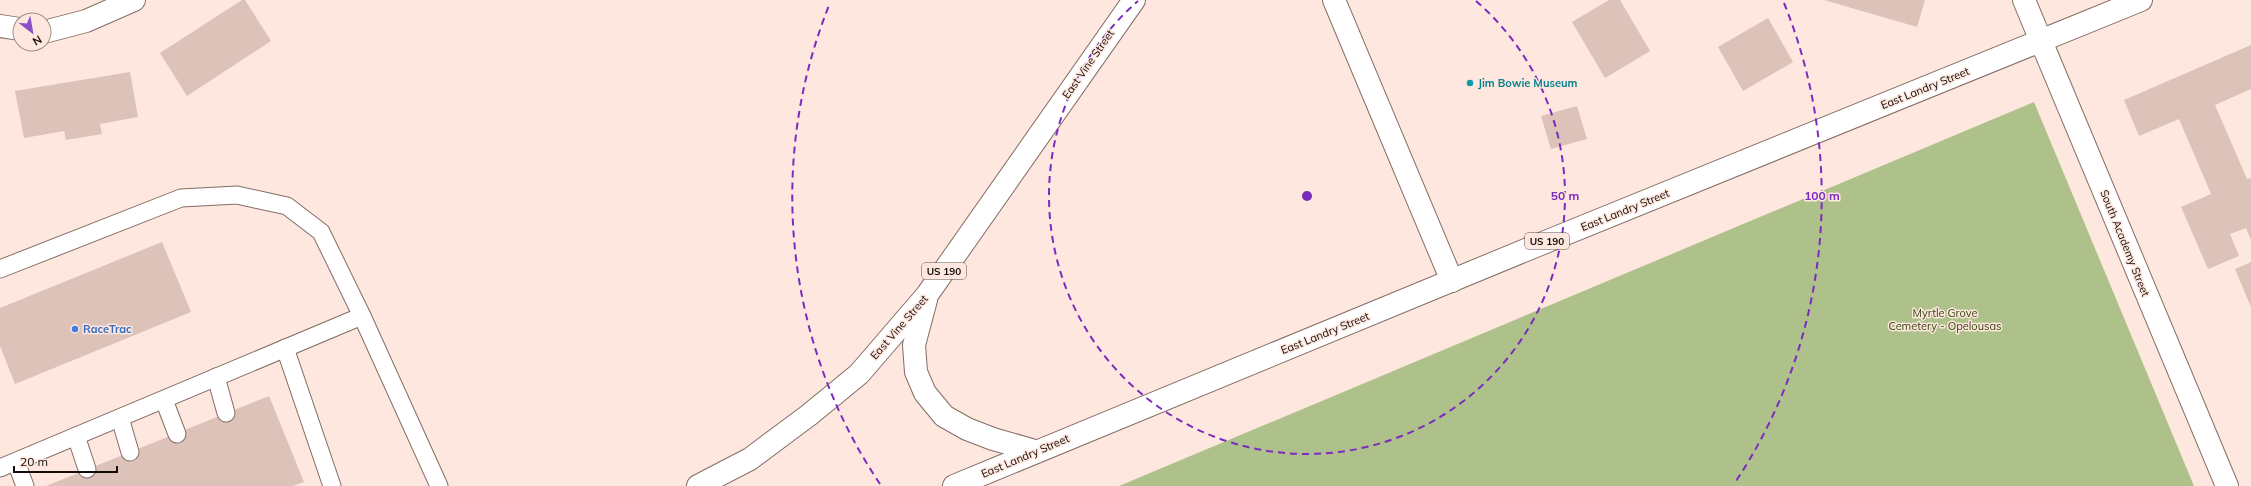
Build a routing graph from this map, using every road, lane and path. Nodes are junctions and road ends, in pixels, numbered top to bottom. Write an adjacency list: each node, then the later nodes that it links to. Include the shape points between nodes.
1 (134, 0): 8 (main road, via 86,21)
2 (1134, 0): 12 (main road, East Vine Street / US 190)
3 (1334, 0): 11 (main road)
4 (2024, 0): 9 (main road, South Academy Street)
5 (2142, 0): 9 (main road, East Landry Street / US 190)
6 (0, 26): 7 (main road)
7 (12, 28)
8 (52, 30)
9 (2041, 41): 11 (main road, East Landry Street / US 190); 31 (main road, South Academy Street)
10 (0, 269): 13 (lane, via 181,198 237,195 287,206 321,232)
11 (1452, 280): 21 (main road, East Landry Street / US 190)
12 (927, 295): 21 (main road, via 914,345 916,372 926,393 944,416 968,429); 29 (main road, East Vine Street / US 190, via 860,374 750,459)
13 (362, 316): 14 (lane); 28 (lane)
14 (285, 348): 15 (lane); 27 (lane)
15 (216, 377): 16 (lane); 17 (lane)
16 (164, 400): 18 (lane); 19 (lane)
17 (226, 413)
18 (120, 418): 20 (lane); 22 (lane)
19 (177, 434)
20 (76, 436): 23 (lane); 25 (lane)
21 (1035, 451): 30 (main road, East Landry Street / US 190)
22 (130, 452)
23 (16, 462): 24 (lane); 26 (lane)
24 (0, 468)
25 (87, 469)
26 (25, 486)
27 (332, 486)
28 (439, 486)
29 (698, 486)
30 (954, 486)
31 (2227, 486)

